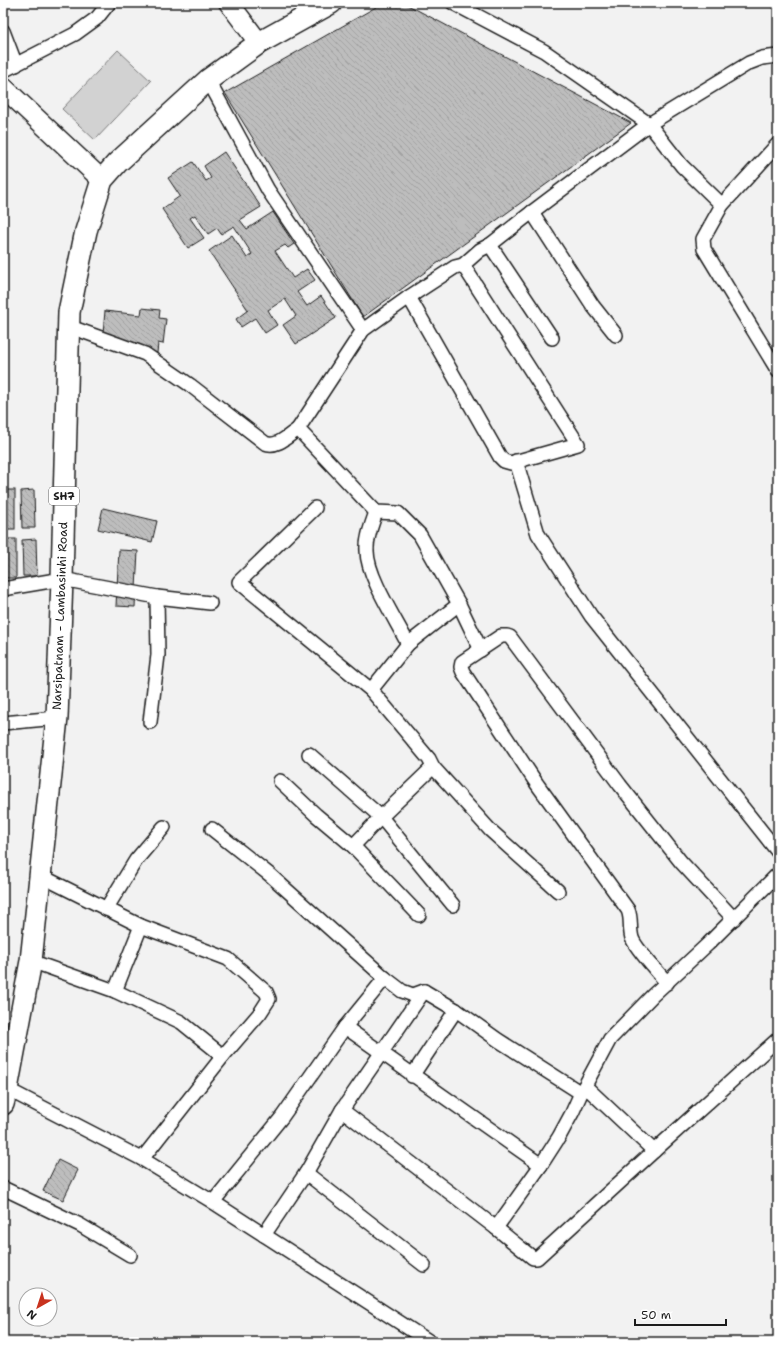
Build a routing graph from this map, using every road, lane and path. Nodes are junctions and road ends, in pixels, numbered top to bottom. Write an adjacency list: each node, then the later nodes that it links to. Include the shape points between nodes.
1 (109, 3): 8 (street, via 97,18 75,34)
2 (229, 3): 6 (main road)
3 (331, 3): 6 (main road, Narsipatnam - Lambasinhi Road / SH7)
4 (453, 3): 12 (street, via 544,51)
5 (3, 31): 8 (street)
6 (259, 43): 10 (main road, Narsipatnam - Lambasinhi Road / SH7)
7 (778, 56): 12 (street, via 749,63)
8 (16, 65): 9 (street)
9 (3, 71)
10 (208, 80): 14 (main road, Narsipatnam - Lambasinhi Road / SH7, via 117,163); 21 (street, via 268,190)
11 (3, 87): 14 (main road)
12 (649, 124): 15 (street, via 682,166); 16 (street)
13 (778, 144): 15 (street)
14 (102, 180): 20 (main road, Narsipatnam - Lambasinhi Road / SH7, via 86,232)
15 (722, 205): 24 (street, via 703,239 704,249)
16 (532, 212): 17 (street); 22 (street, via 593,306)
17 (490, 245): 18 (street); 23 (street)
18 (463, 265): 19 (street, via 455,267); 26 (street, via 578,444)
19 (409, 297): 21 (street); 26 (street, via 500,457 511,463)
20 (68, 326): 25 (street, via 145,354 265,443 278,443); 29 (main road, Narsipatnam - Lambasinhi Road / SH7)
21 (363, 330): 25 (street)
22 (616, 335)
23 (552, 338)
24 (778, 371)
25 (298, 429): 28 (street)
26 (516, 461): 47 (street, via 538,534 591,616)
27 (315, 508): 36 (street, via 239,582)
28 (376, 512): 33 (street, via 398,513 411,525 420,535); 34 (street, via 366,550 369,565 374,580)
29 (62, 579): 30 (street); 31 (street); 37 (main road, Narsipatnam - Lambasinhi Road / SH7)
30 (3, 589)
31 (157, 597): 32 (street); 39 (street, via 158,656)
32 (210, 603)
33 (459, 604): 34 (street); 35 (street)
34 (408, 644): 36 (street)
35 (481, 650): 54 (street, via 502,636 510,637 681,862); 58 (street, via 462,662 463,672 537,784 628,910 632,939)
36 (371, 690): 41 (street)
37 (57, 718): 38 (street); 49 (main road, Narsipatnam - Lambasinhi Road / SH7)
38 (3, 722)
39 (150, 722)
40 (309, 754): 43 (street)
41 (433, 767): 43 (street); 50 (street, via 490,830)
42 (280, 781): 46 (street, via 316,816)
43 (381, 817): 46 (street); 51 (street)
44 (164, 827): 52 (street, via 136,860)
45 (212, 829): 57 (street, via 270,876)
46 (353, 846): 53 (street)
47 (778, 852)
48 (778, 874): 54 (street)
49 (40, 875): 52 (street); 56 (main road, Narsipatnam - Lambasinhi Road / SH7)
50 (558, 891)
51 (453, 905)
52 (106, 909): 55 (street)
53 (419, 915)
54 (734, 918): 58 (street)
55 (141, 926): 60 (street); 65 (street, via 228,959 266,992 269,999 266,1005)
56 (31, 961): 60 (street); 68 (main road, Narsipatnam - Lambasinhi Road / SH7)
57 (385, 978): 59 (street, via 410,995 416,995); 62 (street)
58 (667, 983): 67 (street, via 610,1040)
59 (424, 990): 61 (street); 64 (street)
60 (115, 991): 65 (street, via 181,1022)
61 (456, 1010): 66 (street); 67 (street, via 498,1040)
62 (345, 1027): 64 (street); 75 (street, via 282,1116)
63 (778, 1039): 70 (street)
64 (381, 1053): 66 (street); 69 (street)
65 (223, 1056): 71 (street)
66 (412, 1076): 72 (street)
67 (583, 1089): 70 (street); 72 (street)
68 (5, 1097): 71 (street)
69 (342, 1110): 73 (street); 76 (street)
70 (654, 1151): 76 (street, via 537,1258 533,1258)
71 (142, 1159): 75 (street)
72 (541, 1166): 76 (street)
73 (306, 1173): 77 (street); 79 (street)
74 (3, 1188): 78 (street, via 80,1225)
75 (213, 1202): 77 (street)
76 (496, 1228)
77 (264, 1235): 80 (street)
78 (130, 1255)
79 (424, 1265)
80 (430, 1342)

